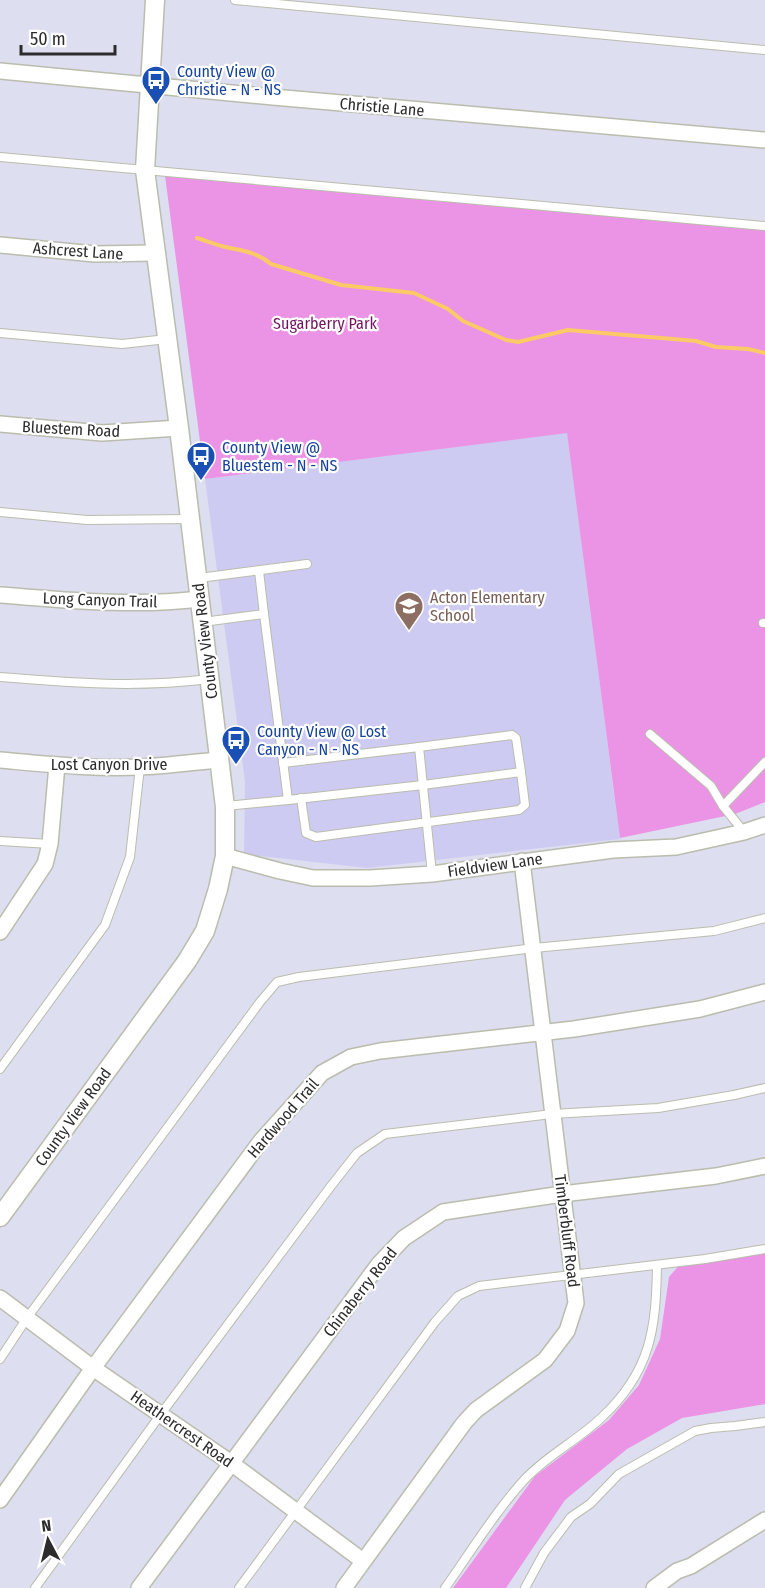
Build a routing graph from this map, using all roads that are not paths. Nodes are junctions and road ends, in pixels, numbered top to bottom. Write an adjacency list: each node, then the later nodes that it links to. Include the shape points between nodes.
1 (155, 0): 5 (street, County View Road)
2 (236, 0): 3 (lane)
3 (765, 50)
4 (0, 71): 5 (street, Christie Lane)
5 (149, 86): 6 (street, Christie Lane); 8 (street, County View Road)
6 (765, 140)
7 (0, 157): 8 (lane)
8 (145, 170): 9 (lane); 11 (street, County View Road)
9 (765, 226)
10 (0, 245): 11 (street, Ashcrest Lane, via 95,254)
11 (155, 253): 13 (street, County View Road)
12 (0, 333): 13 (lane, via 122,344)
13 (167, 339): 15 (street, County View Road)
14 (0, 424): 15 (street, Bluestem Road, via 102,433)
15 (179, 428): 17 (street, County View Road)
16 (0, 512): 17 (lane, via 87,520)
17 (190, 519): 20 (street, County View Road)
18 (307, 564): 19 (lane)
19 (260, 571): 20 (lane); 23 (lane)
20 (197, 579): 22 (street, County View Road)
21 (0, 595): 22 (street, Long Canyon Trail, via 118,604)
22 (200, 598): 24 (street, County View Road)
23 (264, 614): 24 (lane); 32 (lane)
24 (202, 622): 26 (street, County View Road)
25 (0, 677): 26 (lane, via 107,685)
26 (209, 679): 29 (street, County View Road)
27 (650, 734): 39 (lane, via 711,786)
28 (419, 747): 32 (lane); 35 (lane, via 512,735 516,738); 36 (lane)
29 (219, 759): 34 (street, Lost Canyon Drive); 40 (street, County View Road)
30 (0, 760): 33 (street, Lost Canyon Drive)
31 (765, 762): 39 (lane)
32 (283, 763): 38 (lane)
33 (57, 765): 34 (street, Lost Canyon Drive); 45 (street)
34 (140, 767): 54 (lane, via 130,857 105,926)
35 (521, 772): 36 (lane); 41 (lane, via 525,805 519,810)
36 (423, 785): 37 (lane); 41 (lane)
37 (301, 798): 38 (lane); 41 (lane, via 306,833 316,837)
38 (288, 800): 40 (lane)
39 (723, 806): 43 (lane)
40 (225, 807): 46 (street, County View Road)
41 (428, 822): 48 (lane)
42 (765, 825): 43 (street, Fieldview Lane)
43 (744, 832): 47 (street, Fieldview Lane, via 676,848 613,850)
44 (0, 841): 45 (lane)
45 (50, 844): 50 (street, via 45,864)
46 (225, 856): 48 (street, Fieldview Lane, via 313,878); 59 (street, County View Road, via 205,931 187,961)
47 (522, 861): 48 (street, Fieldview Lane); 51 (street, Timberbluff Road)
48 (432, 874)
49 (765, 918): 51 (lane, via 714,931)
50 (0, 932)
51 (534, 948): 53 (street, Timberbluff Road); 64 (lane, via 277,982)
52 (765, 992): 53 (street, Hardwood Trail, via 700,1009)
53 (543, 1032): 56 (street, Timberbluff Road); 66 (street, Hardwood Trail, via 380,1051 351,1057 322,1073 261,1141)
54 (0, 1069)
55 (765, 1088): 56 (lane, via 658,1108)
56 (552, 1113): 58 (street, Timberbluff Road); 67 (lane, via 384,1134 357,1153)
57 (765, 1166): 58 (street, Chinaberry Road, via 716,1176)
58 (562, 1194): 62 (street, Timberbluff Road); 69 (street, Chinaberry Road, via 443,1212 404,1238 379,1264)
59 (0, 1217)
60 (765, 1249): 61 (lane)
61 (657, 1265): 62 (lane); 78 (lane, via 655,1319 648,1351 630,1386 601,1419 549,1456 526,1479)
62 (574, 1276): 71 (lane, via 480,1286 458,1296); 73 (street, Timberbluff Road, via 576,1303 567,1331 545,1360 464,1423)
63 (0, 1298): 64 (street, Heathercrest Road)
64 (27, 1318): 65 (lane); 66 (street, Heathercrest Road)
65 (0, 1359)
66 (93, 1368): 67 (street, Heathercrest Road); 70 (street, Hardwood Trail)
67 (161, 1414): 69 (street, Heathercrest Road); 74 (lane)
68 (765, 1422): 79 (lane, via 695,1431 619,1474 571,1517 544,1553)
69 (231, 1463): 71 (street, Heathercrest Road); 75 (street, Chinaberry Road)
70 (0, 1500)
71 (295, 1511): 73 (street, Heathercrest Road); 76 (lane)
72 (765, 1520): 80 (street)
73 (363, 1561): 77 (street, Timberbluff Road)
74 (35, 1588)
75 (139, 1588)
76 (239, 1588)
77 (344, 1588)
78 (445, 1588)
79 (525, 1588)
80 (654, 1588)

